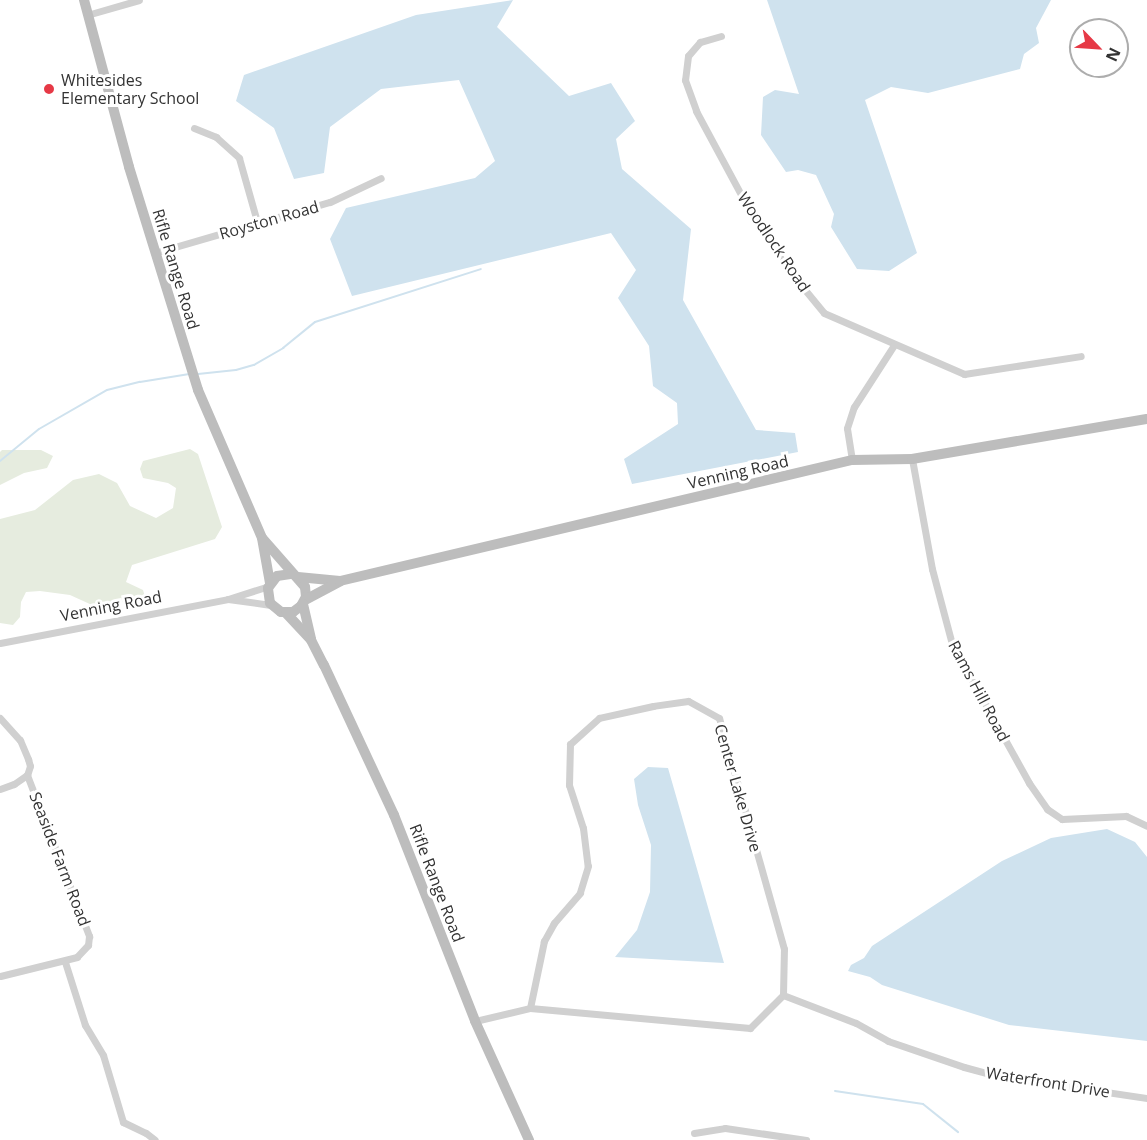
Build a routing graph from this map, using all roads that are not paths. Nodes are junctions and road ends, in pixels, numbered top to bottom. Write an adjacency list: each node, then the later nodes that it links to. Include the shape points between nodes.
1 (84, 0): 3 (main road, Rifle Range Road)
2 (139, 0): 3 (street)
3 (87, 15): 8 (main road, Rifle Range Road)
4 (721, 36): 9 (street, Woodlock Road, via 693,48 686,63 685,80 696,111 746,204 787,268 824,313)
5 (194, 128): 7 (street, via 216,137 238,158)
6 (381, 178): 7 (street, Royston Road, via 330,202)
7 (258, 225): 8 (street, Royston Road)
8 (154, 253): 14 (main road, Rifle Range Road, via 204,411)
9 (894, 345): 10 (street, Woodlock Road, via 964,374); 13 (street, via 854,407 847,428)
10 (1081, 356)
11 (1147, 419): 12 (main road, Venning Road)
12 (912, 459): 13 (main road, Venning Road); 27 (street, Rams Hill Road, via 932,569 952,644 1029,783 1047,809 1062,819 1126,816)
13 (852, 460): 16 (main road, Venning Road)
14 (262, 538): 15 (main road, Rifle Range Road); 17 (main road, Rifle Range Road)
15 (295, 575): 16 (main road, Venning Road); 17 (main road, via 279,575); 19 (main road, via 306,587)
16 (340, 581): 19 (main road, Venning Road)
17 (269, 584): 18 (street, Venning Road); 20 (main road)
18 (228, 599): 20 (street, Venning Road); 23 (street, Venning Road)
19 (304, 602): 21 (main road); 22 (main road, Rifle Range Road)
20 (271, 605): 21 (main road)
21 (286, 613): 22 (main road, Rifle Range Road)
22 (311, 640): 32 (main road, Rifle Range Road, via 394,814)
23 (0, 642)
24 (0, 718): 25 (street, Seaside Farm Road, via 20,740 30,766)
25 (27, 775): 26 (street); 28 (street, Seaside Farm Road, via 88,929 85,950)
26 (0, 789)
27 (1147, 826)
28 (65, 962): 29 (street, Seaside Farm Road); 35 (street, via 85,1025 103,1055 119,1116 127,1126 146,1132)
29 (0, 976)
30 (783, 995): 31 (street, via 750,1028); 31 (street, Center Lake Drive, via 784,949 719,718 688,701 599,718 570,744 569,785 583,828 588,866 580,893 544,941); 33 (street, Waterfront Drive, via 856,1023 888,1041 964,1067 998,1076)
31 (530, 1008): 32 (street)
32 (475, 1021): 36 (main road, Rifle Range Road)
33 (1147, 1098)
34 (694, 1132): 37 (street, via 725,1128)
35 (155, 1140)
36 (529, 1140)
37 (806, 1140)

